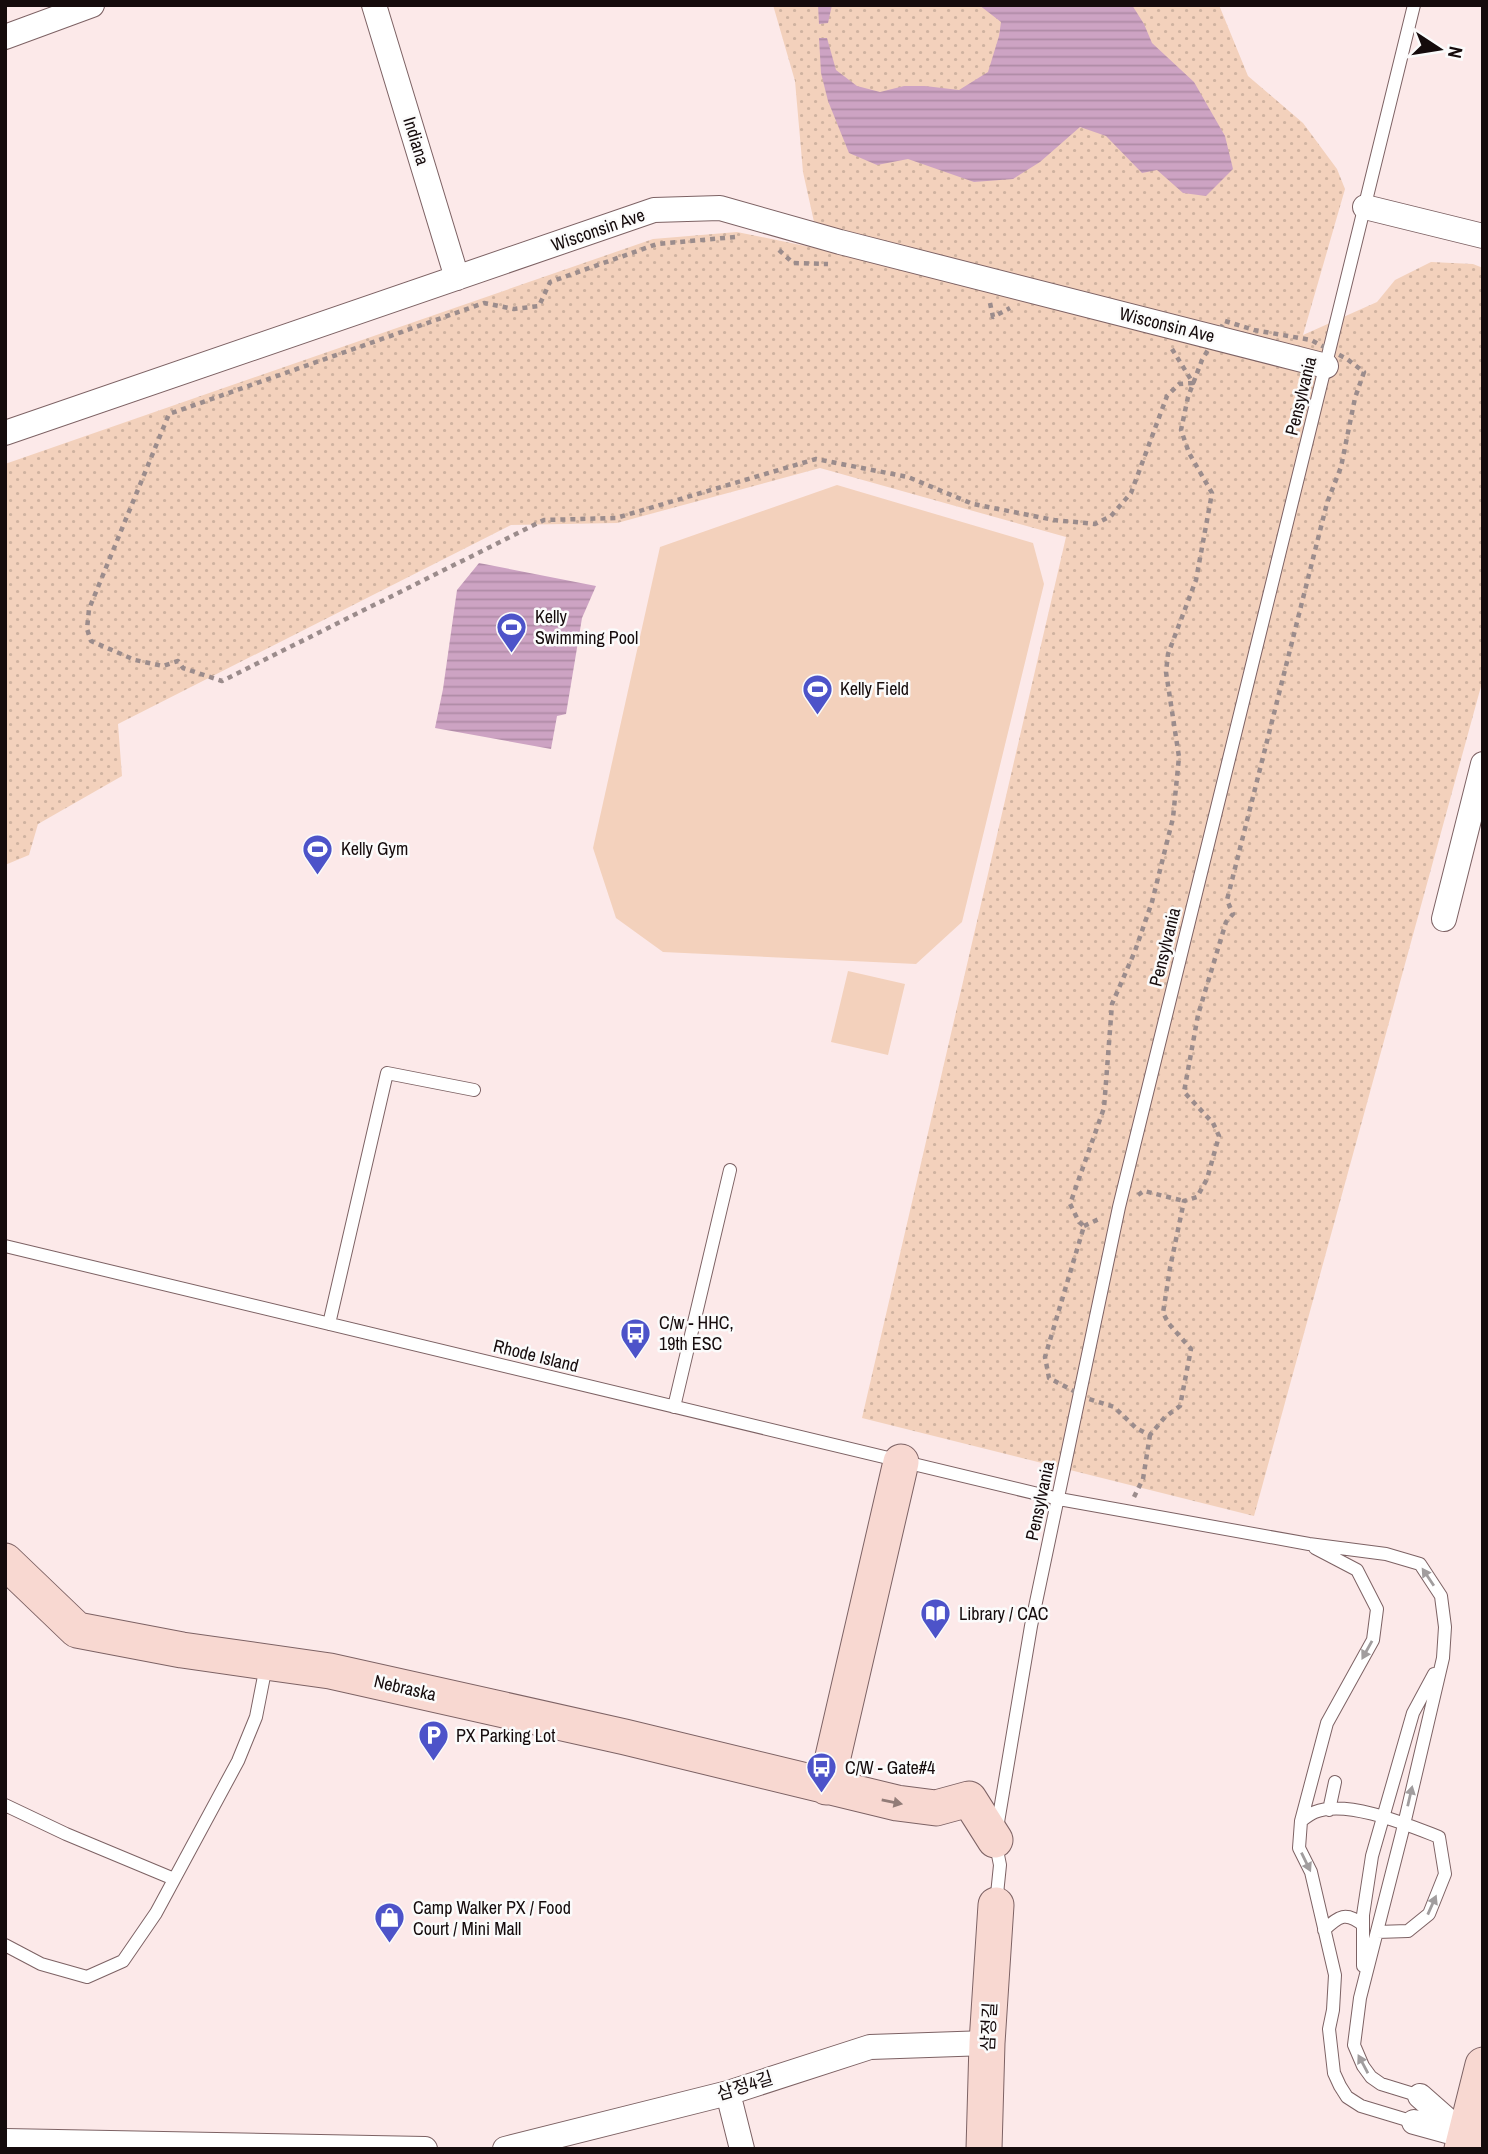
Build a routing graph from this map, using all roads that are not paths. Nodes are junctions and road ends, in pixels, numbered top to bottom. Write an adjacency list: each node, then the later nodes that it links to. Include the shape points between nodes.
1 (92, 5): 4 (street)
2 (374, 5): 7 (street, Indiana)
3 (1414, 5): 5 (lane, Pensylvania)
4 (5, 37)
5 (1365, 208): 6 (street); 8 (lane, Pensylvania)
6 (1483, 236)
7 (457, 278): 8 (street, Wisconsin Ave, via 654,210 720,208); 9 (street, Wisconsin Ave)
8 (1326, 366): 18 (lane, Pensylvania, via 1119,1207)
9 (5, 433)
10 (1483, 764): 11 (street)
11 (1444, 919)
12 (474, 1090): 15 (lane, via 387,1073)
13 (730, 1170): 16 (lane)
14 (5, 1246): 15 (lane, Rhode Island)
15 (329, 1324): 16 (lane, Rhode Island)
16 (674, 1407): 17 (lane, Rhode Island)
17 (901, 1462): 18 (lane, Rhode Island); 24 (street)
18 (1059, 1499): 19 (lane, Rhode Island); 30 (lane, Pensylvania, via 1031,1626)
19 (1308, 1544): 21 (lane, Rhode Island, one-way to 19, via 1441,1596 1420,1564 1386,1554); 28 (lane, one-way to 28, via 1357,1570 1377,1609 1373,1640 1327,1723)
20 (5, 1561): 22 (street, Nebraska, via 77,1630)
21 (1443, 1658): 27 (lane, via 1413,1713); 29 (lane, Rhode Island, one-way to 21)
22 (267, 1662): 24 (street, Nebraska, via 411,1689); 31 (lane, via 256,1717 238,1761)
23 (1335, 1782): 26 (lane)
24 (826, 1787): 30 (street, Nebraska, one-way to 30, via 936,1808 969,1799)
25 (5, 1805): 31 (lane)
26 (1329, 1810): 27 (lane); 28 (lane, via 1316,1811)
27 (1384, 1815): 29 (lane); 33 (lane, via 1372,1856)
28 (1301, 1821): 34 (lane, one-way to 34, via 1299,1848 1311,1872)
29 (1404, 1823): 35 (lane, Rhode Island); 35 (lane, one-way to 29, via 1408,1931 1429,1914 1445,1874 1439,1836)
30 (995, 1840): 32 (lane, Pensylvania, via 1000,1865)
31 (174, 1879): 36 (lane, via 123,1962 87,1977 41,1964)
32 (996, 1905): 40 (street, 삼정길)
33 (1363, 1925): 34 (lane, via 1343,1917); 37 (lane)
34 (1324, 1930): 38 (lane, via 1335,1975)
35 (1377, 1932): 37 (lane, Rhode Island)
36 (5, 1945)
37 (1363, 1987): 39 (lane)
38 (1334, 2000): 39 (lane); 44 (lane, via 1329,2029 1340,2086 1361,2106)
39 (1359, 2004): 43 (lane, one-way to 39, via 1381,2084 1363,2066 1354,2045)
40 (987, 2043): 42 (street, 삼정4길, via 870,2047); 51 (street, 삼정길)
41 (1483, 2065): 46 (street)
42 (728, 2093): 49 (street, 삼정4길); 50 (street)
43 (1420, 2096): 46 (street)
44 (1414, 2122): 46 (street)
45 (5, 2141): 47 (street)
46 (1470, 2142)
47 (332, 2148): 48 (street)
48 (425, 2149)
49 (505, 2149)
50 (741, 2149)
51 (984, 2149)

